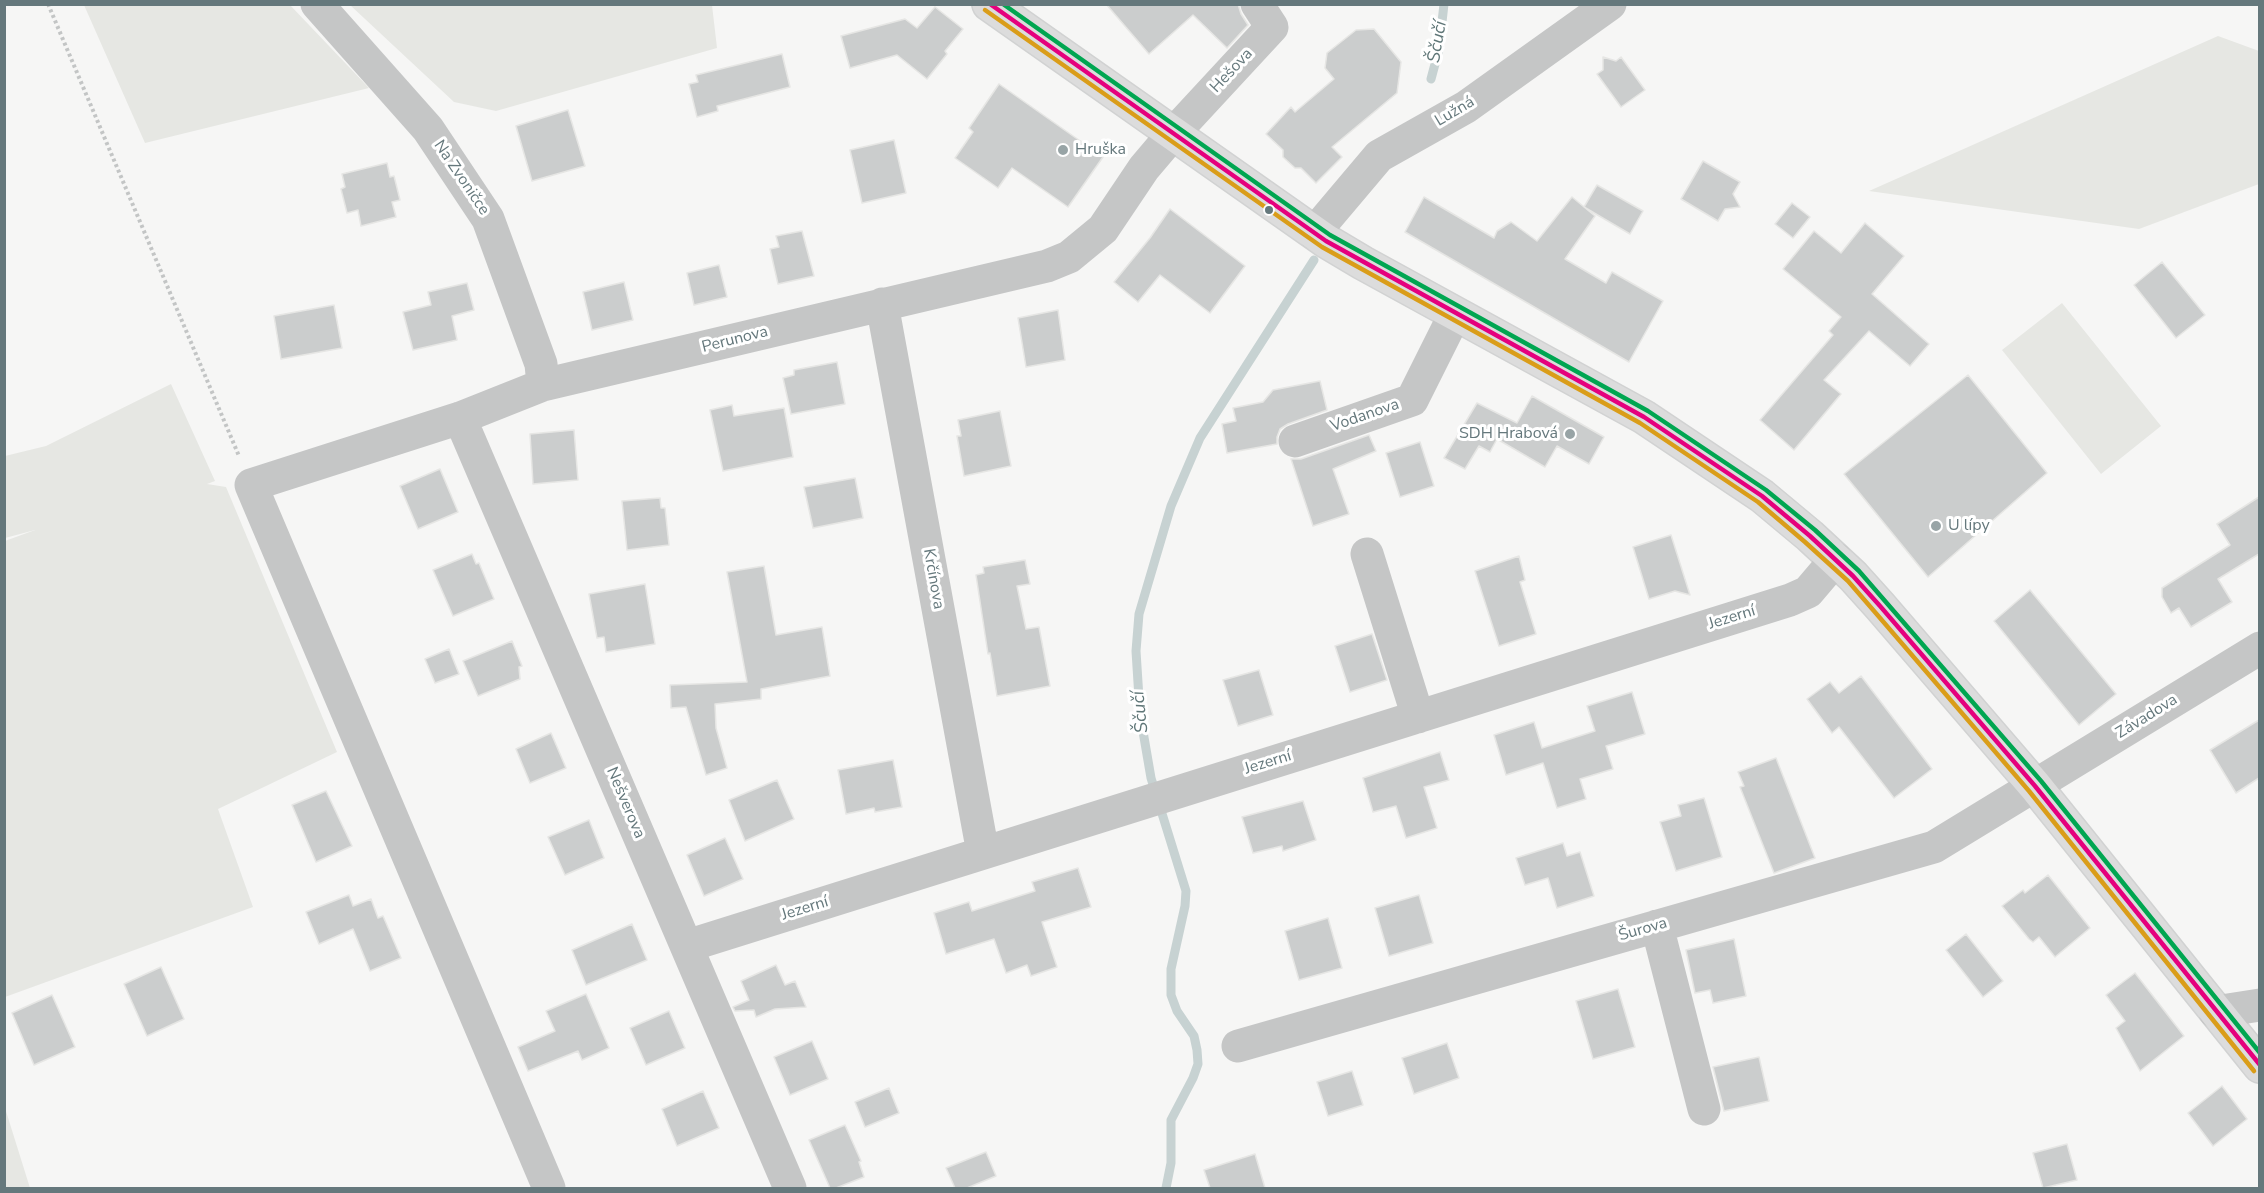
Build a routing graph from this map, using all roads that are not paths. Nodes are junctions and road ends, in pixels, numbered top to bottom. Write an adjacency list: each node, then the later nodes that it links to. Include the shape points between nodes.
1 (317, 4): 9 (street, Na Zvoničce, via 428,129 488,219 541,364)
2 (989, 4): 5 (main road)
3 (1257, 4): 5 (street, Hešova, via 1272,27)
4 (1610, 4): 6 (street, Lužná, via 1466,107 1379,156)
5 (1172, 135): 6 (main road); 7 (street, Perunova, via 1144,168 1103,229 1069,257 1047,266)
6 (1314, 232): 8 (main road)
7 (882, 304): 9 (street, Perunova); 17 (street, Krčínova)
8 (1455, 314): 11 (street, Vodanova, via 1412,400); 13 (main road, via 1670,434 1762,496)
9 (543, 386): 10 (street, Perunova)
10 (460, 418): 19 (street, Nešverova); 25 (street, Perunova, via 251,485)
11 (1295, 441)
12 (1367, 554): 15 (street)
13 (1836, 559): 15 (street, Jezerní, via 1808,592 1790,600); 16 (main road)
14 (2259, 648): 16 (street, Závadova)
15 (1418, 717): 17 (street, Jezerní)
16 (2035, 786): 18 (street, Šurova, via 1934,847); 21 (main road)
17 (983, 853): 19 (street, Jezerní)
18 (1657, 926): 22 (street, Šurova); 24 (street)
19 (687, 946): 26 (street, Nešverova)
20 (2259, 1005): 21 (street)
21 (2215, 1012): 23 (main road)
22 (1238, 1046)
23 (2259, 1066)
24 (1704, 1109)
25 (549, 1188)
26 (790, 1188)

